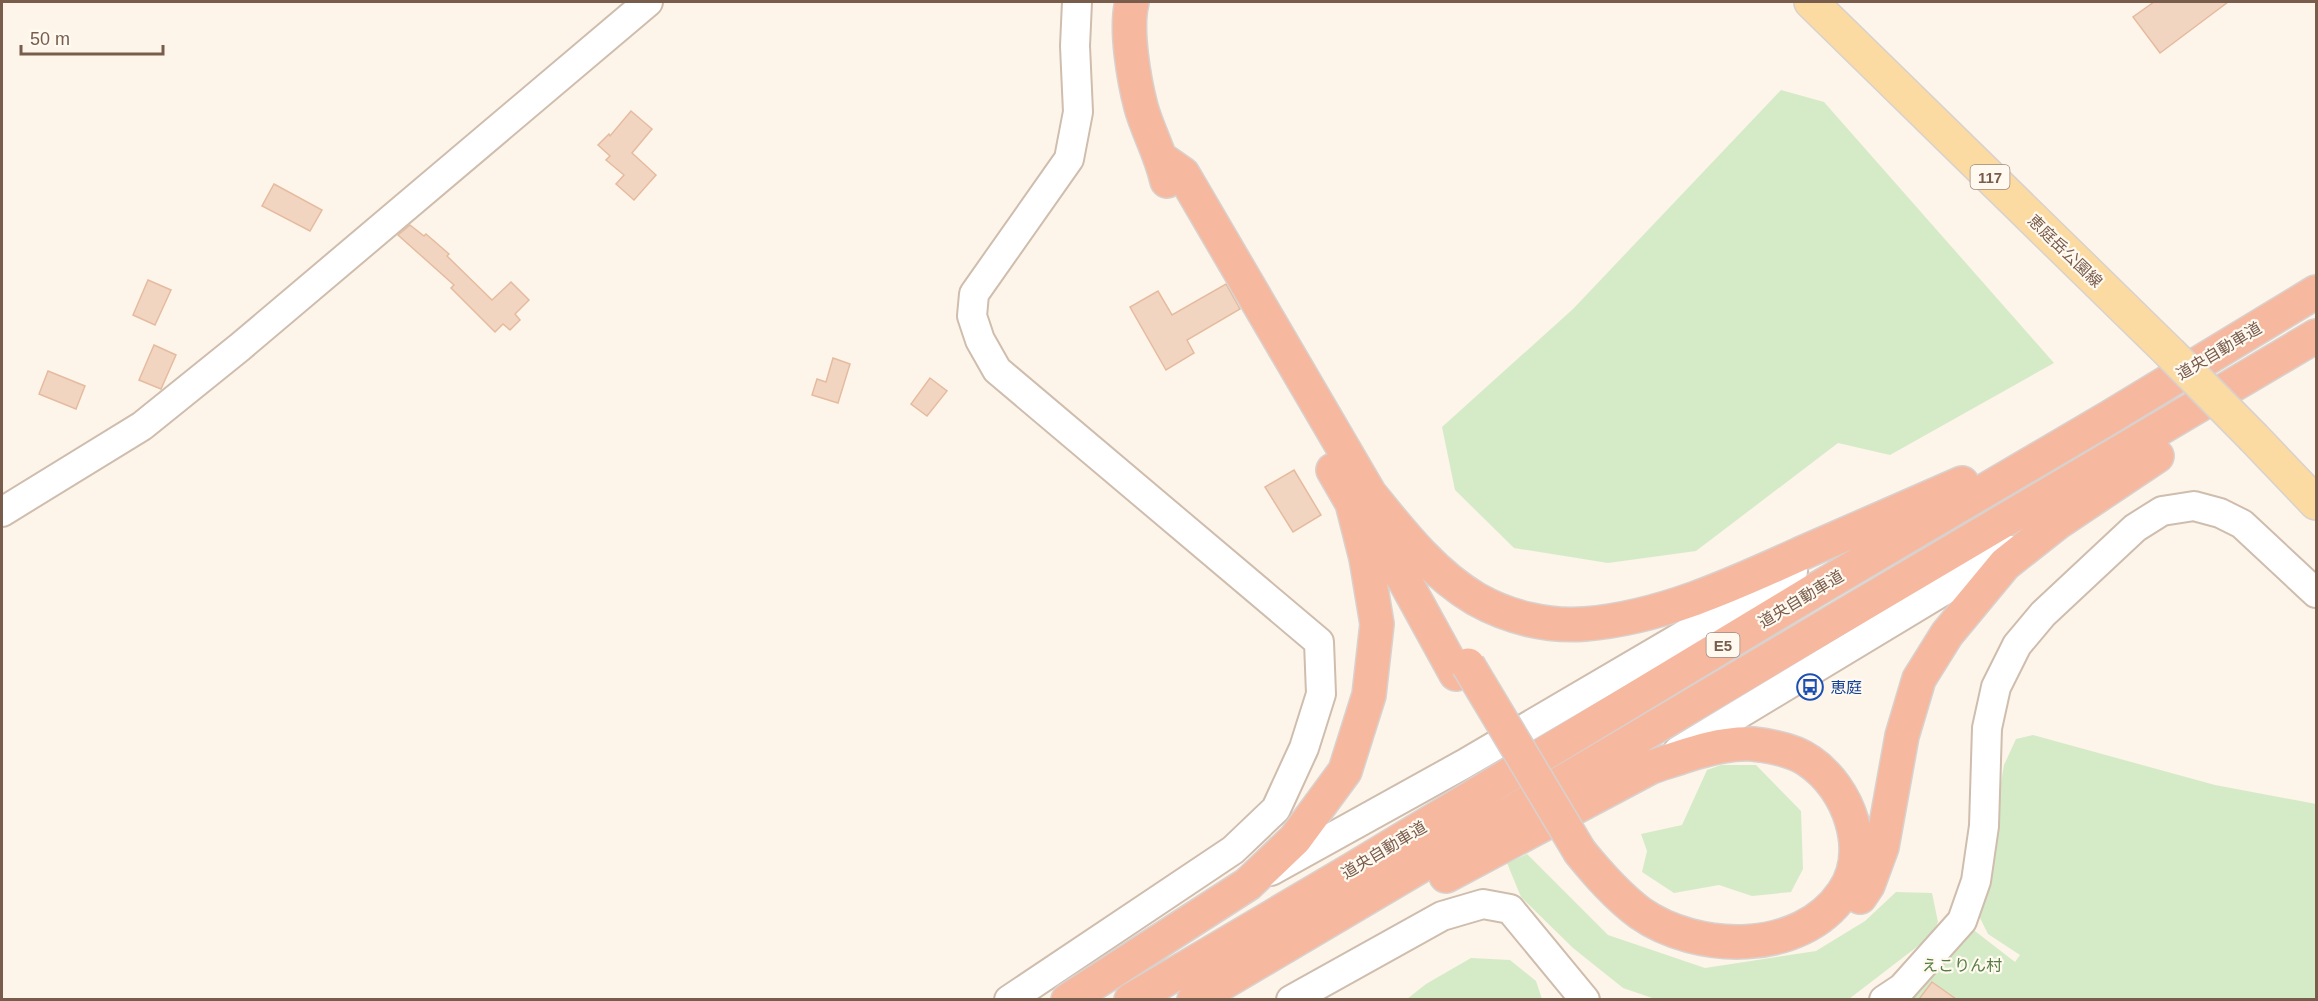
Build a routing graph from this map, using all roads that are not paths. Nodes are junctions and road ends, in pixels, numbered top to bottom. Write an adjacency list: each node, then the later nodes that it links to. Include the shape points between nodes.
1 (648, 2): 11 (street, via 141,426)
2 (1077, 2): 18 (street, via 1078,112 1069,159 974,294 972,316 980,340 997,370 1319,642 1321,694 1304,748 1276,809 1233,850)
3 (1132, 2): 9 (highway, via 1131,53 1141,108 1163,159 1168,183)
4 (1811, 2): 10 (main road, 恵庭岳公園線 / 117, bridge)
5 (2316, 292): 8 (highway, 道央自動車道 / E5)
6 (2316, 336): 21 (highway, 道央自動車道 / E5)
7 (2316, 357): 13 (highway)
8 (2110, 417): 12 (highway); 20 (highway, 道央自動車道 / E5)
9 (1361, 498): 12 (highway, via 1437,569 1475,598 1511,615 1546,623 1584,624 1659,609 1748,578); 16 (highway, bridge); 17 (highway, via 1377,624 1369,695 1345,771 1295,838)
10 (2316, 503)
11 (2, 512)
12 (1893, 513): 17 (street, via 1464,764)
13 (2057, 523): 15 (street); 16 (highway, via 2005,564 1947,634 1919,679 1902,736 1882,847 1868,885 1849,912 1820,935 1795,947 1742,958 1714,958 1679,951 1641,934 1622,920 1601,899)
14 (2316, 593): 25 (street, via 2242,524 2194,506 2163,511 2135,528 2043,614 2017,645 1996,687 1987,728 1984,826 1976,880 1962,921 1902,988)
15 (1651, 767): 16 (highway, via 1709,750 1751,744 1790,752 1809,761 1831,782 1845,803 1852,824 1856,846 1853,870 1843,892 1811,923 1784,934 1728,942 1695,938 1641,914); 22 (highway)
16 (1573, 854)
17 (1248, 884): 19 (highway)
18 (1009, 999)
19 (1068, 999)
20 (1131, 999)
21 (1194, 999)
22 (1220, 999)
23 (1291, 999): 24 (street, via 1442,916 1483,904 1510,909)
24 (1585, 999)
25 (1884, 999)

